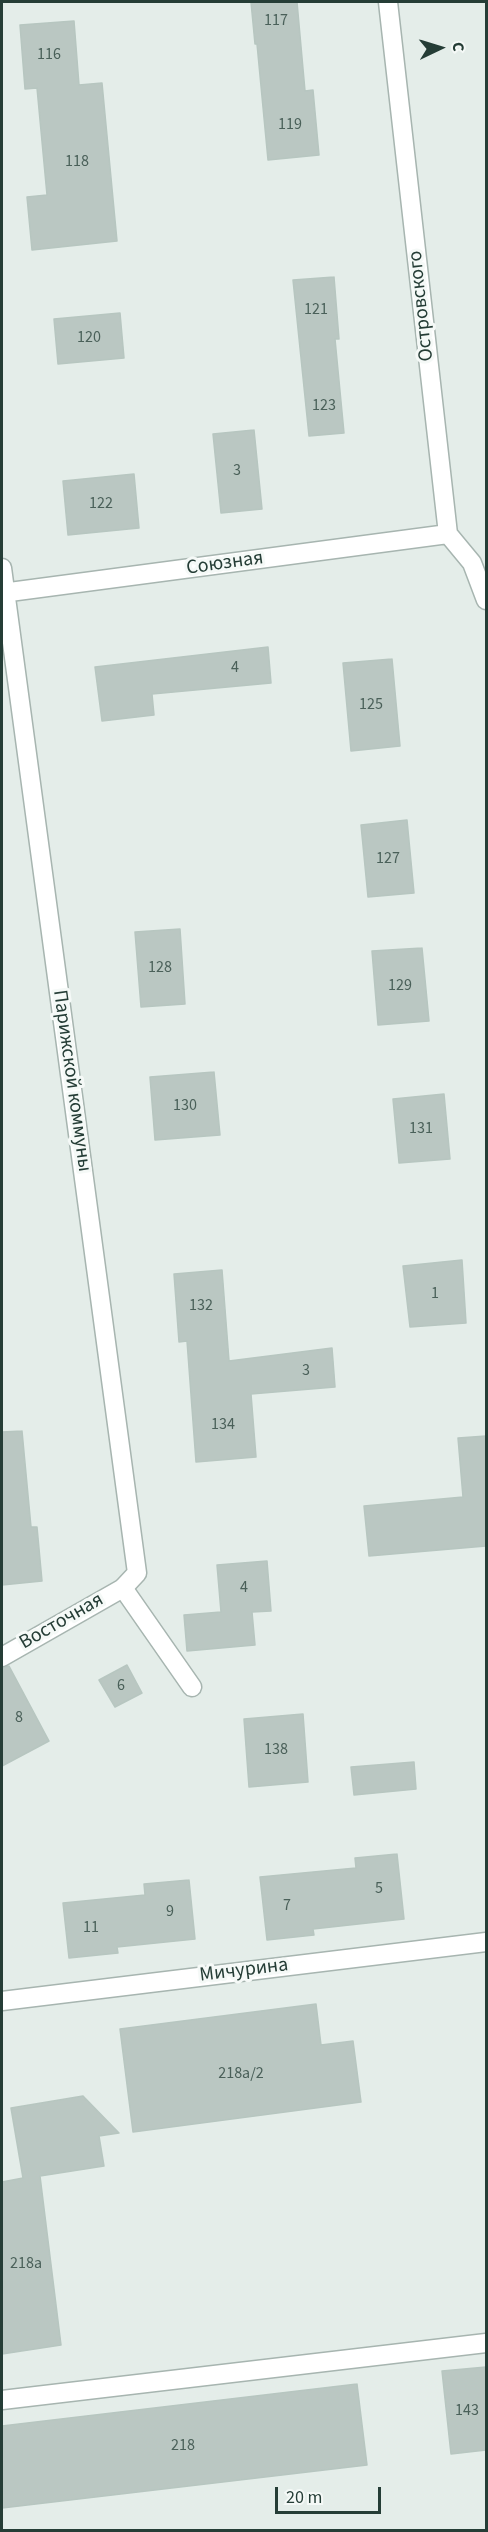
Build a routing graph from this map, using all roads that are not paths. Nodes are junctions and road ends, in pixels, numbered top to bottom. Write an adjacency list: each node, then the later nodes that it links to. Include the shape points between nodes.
1 (388, 2): 2 (street, Островского)
2 (448, 534): 4 (street, Союзная); 5 (street, via 472,563)
3 (2, 568): 4 (street, Парижской коммуны)
4 (3, 593): 6 (street, Парижской коммуны, via 137,1574)
5 (486, 600)
6 (123, 1588): 7 (street, Восточная); 8 (street)
7 (2, 1657)
8 (192, 1687)
9 (486, 1942): 10 (street, Мичурина)
10 (2, 2001)
11 (486, 2343): 12 (street)
12 (2, 2400)

